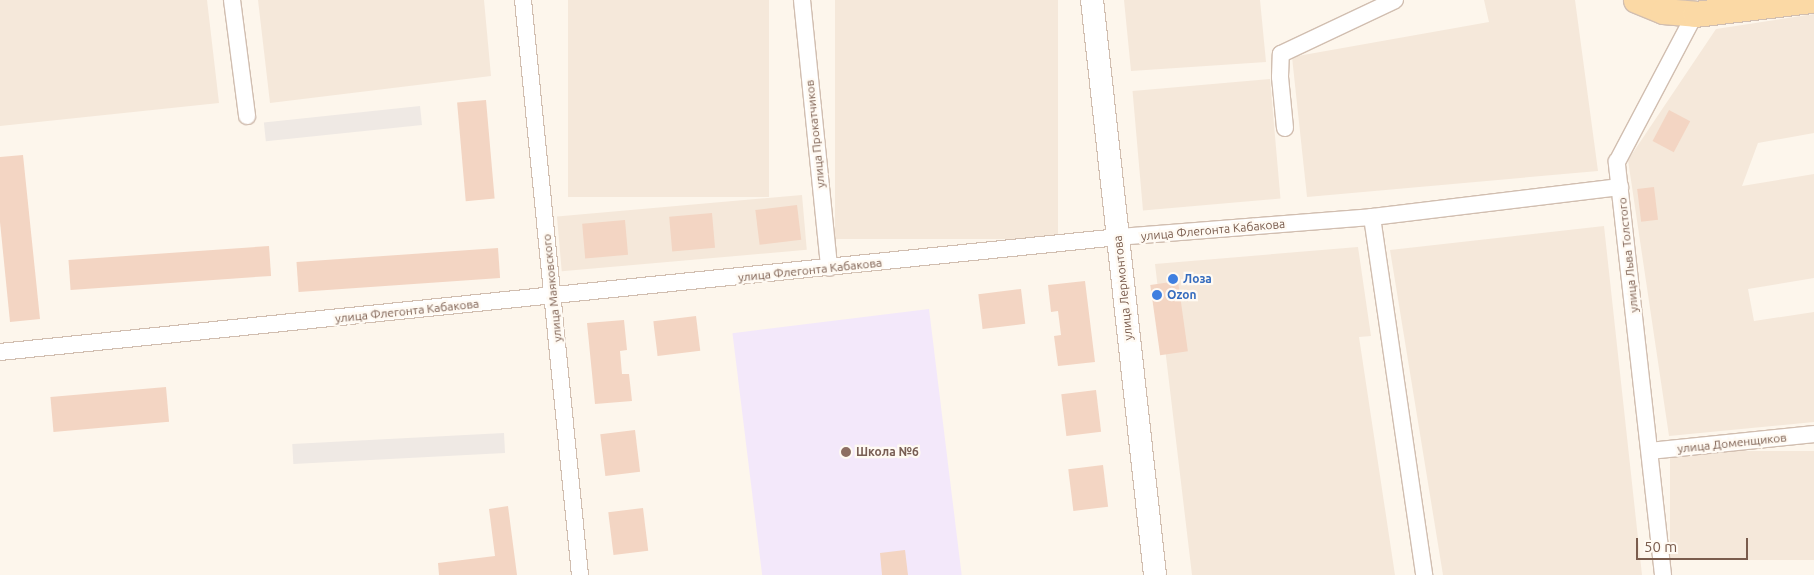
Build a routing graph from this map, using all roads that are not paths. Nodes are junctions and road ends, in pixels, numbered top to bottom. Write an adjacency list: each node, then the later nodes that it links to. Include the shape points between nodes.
1 (232, 0): 9 (street)
2 (524, 0): 15 (street, улица Маяковского)
3 (802, 0): 14 (street, улица Прокатчиков)
4 (1092, 0): 13 (street, улица Лермонтова)
5 (1395, 0): 10 (street, via 1281,54)
6 (1636, 0): 8 (main road, via 1663,11)
7 (1810, 0): 8 (main road)
8 (1695, 14): 11 (street, улица Льва Толстого, via 1617,162)
9 (247, 116)
10 (1285, 128)
11 (1620, 187): 12 (street, улица Флегонта Кабакова); 18 (street, улица Льва Толстого)
12 (1372, 217): 13 (street, улица Флегонта Кабакова); 21 (street)
13 (1118, 237): 14 (street, улица Флегонта Кабакова); 20 (street, улица Лермонтова)
14 (829, 268): 15 (street, улица Флегонта Кабакова)
15 (553, 297): 16 (street, улица Флегонта Кабакова); 19 (street, улица Маяковского)
16 (0, 352)
17 (1814, 434): 18 (street, улица Доменщиков)
18 (1650, 451): 22 (street, улица Льва Толстого)
19 (580, 575)
20 (1155, 575)
21 (1424, 575)
22 (1663, 575)

